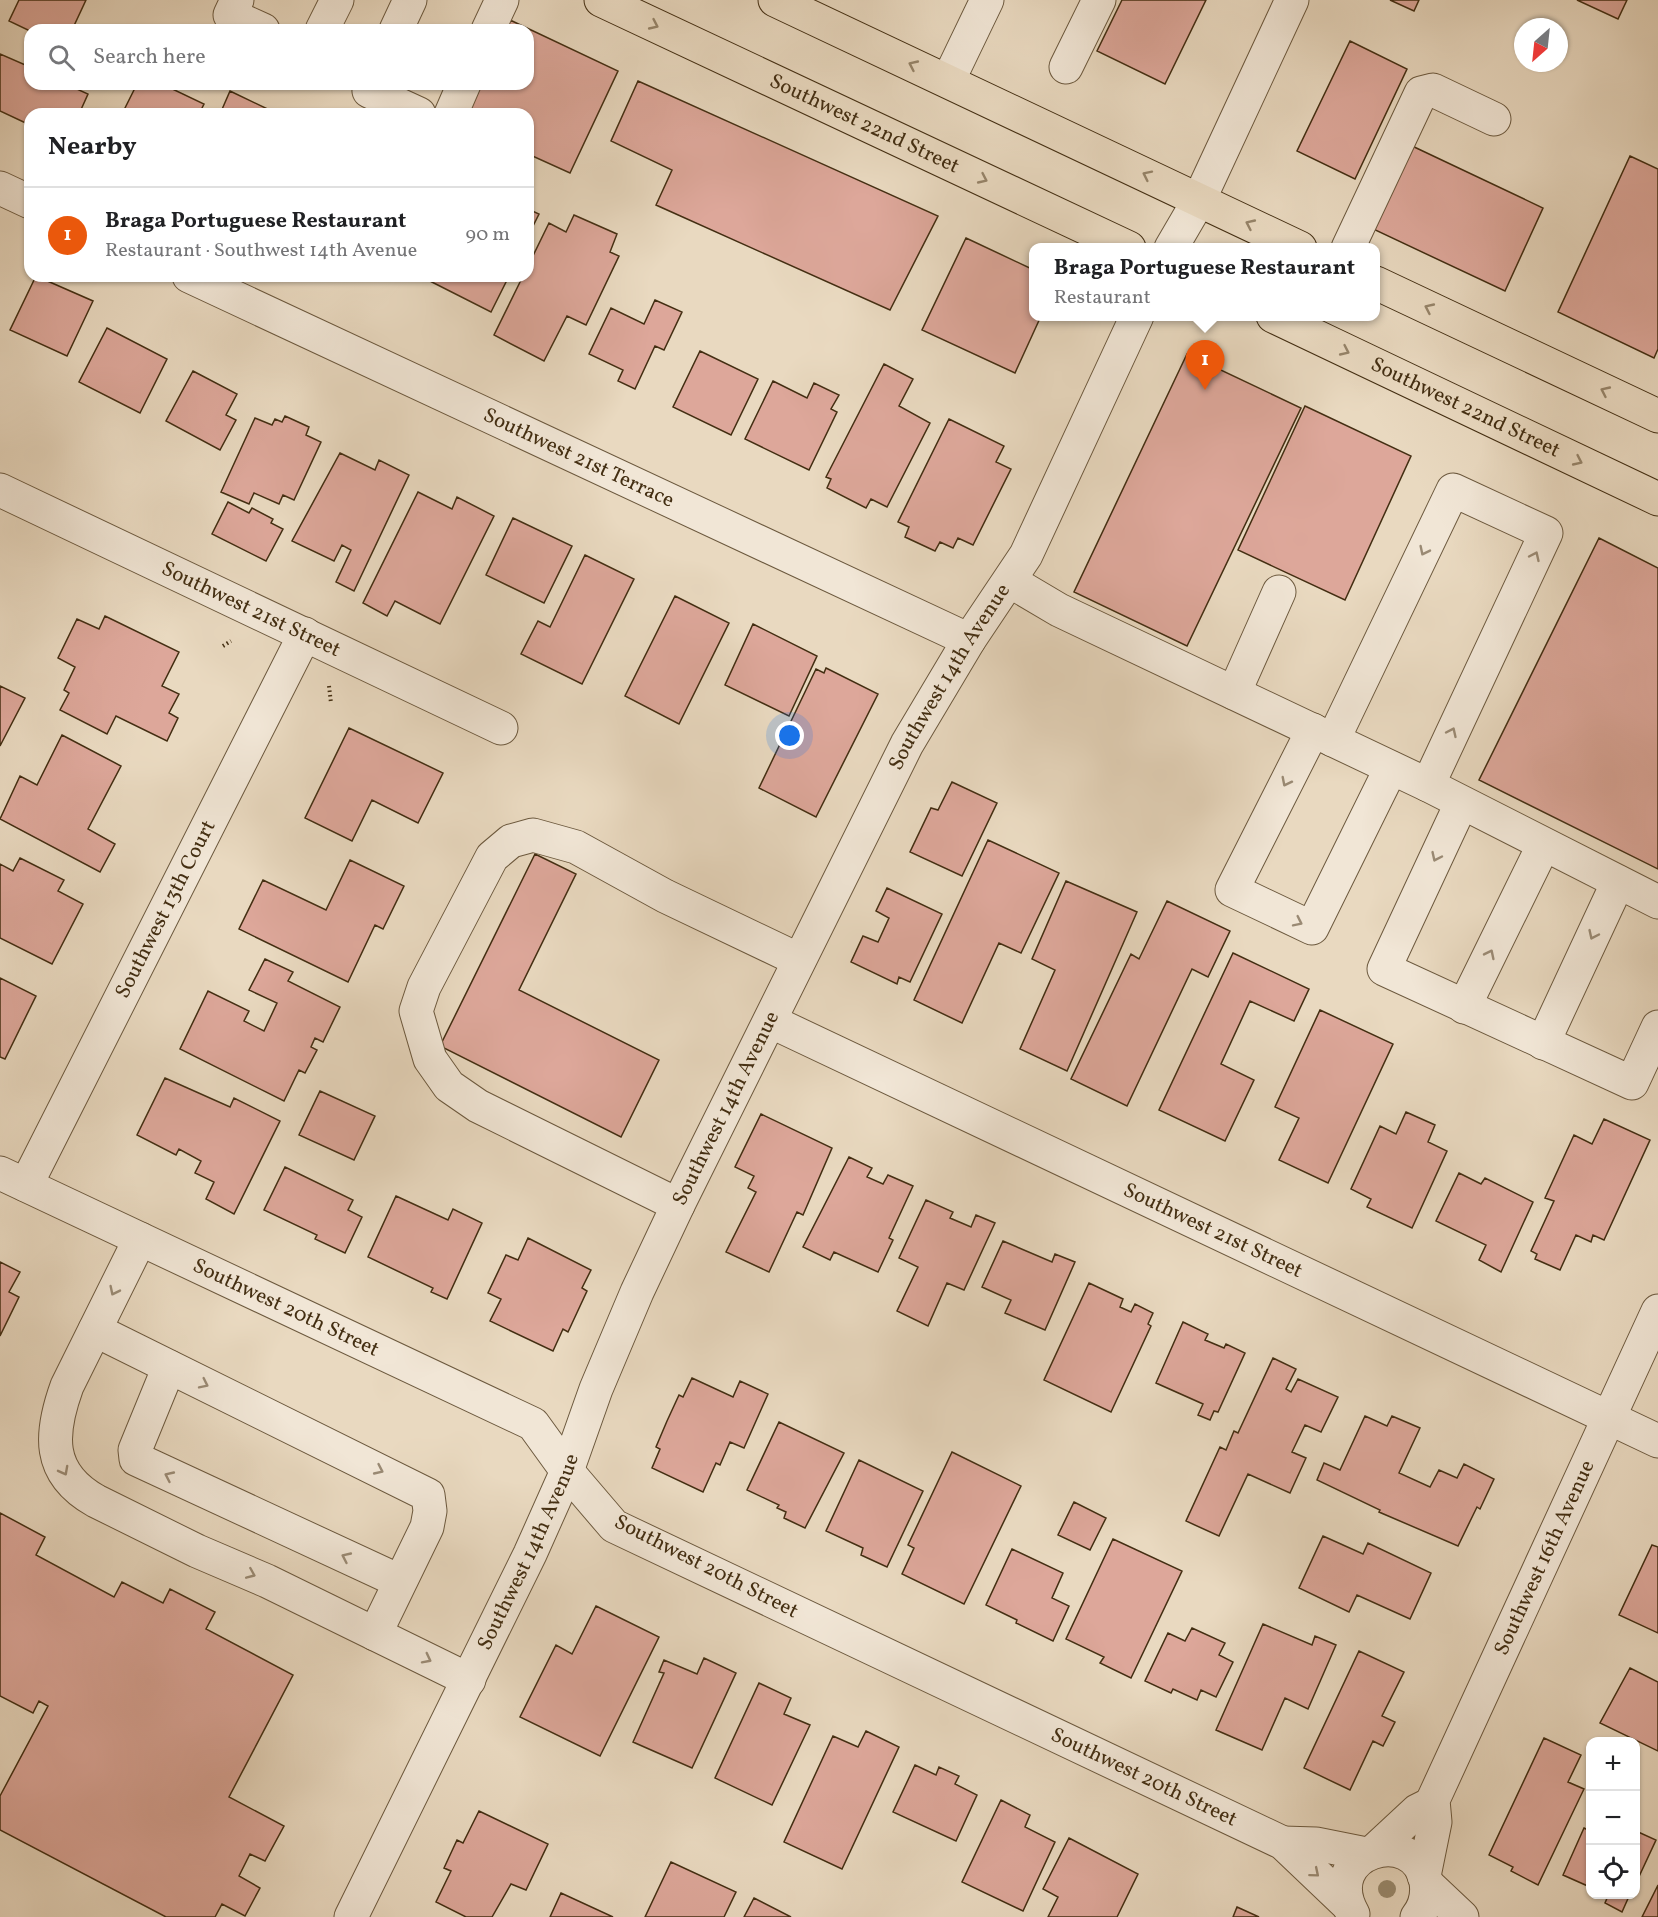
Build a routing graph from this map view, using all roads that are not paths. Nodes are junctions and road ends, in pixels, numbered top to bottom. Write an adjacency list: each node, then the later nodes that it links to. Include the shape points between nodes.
1 (237, 0): 10 (street, via 230,15)
2 (337, 0): 11 (street)
3 (410, 0): 12 (street)
4 (502, 0): 13 (street)
5 (601, 0): 24 (main road, Southwest 22nd Street, one-way to 24)
6 (775, 0): 15 (main road, one-way to 6)
7 (987, 0): 15 (street)
8 (1099, 0): 14 (street)
9 (1281, 4): 23 (street)
10 (250, 24)
11 (325, 24)
12 (399, 24)
13 (491, 24)
14 (1066, 67)
15 (948, 81): 23 (main road, one-way to 15)
16 (369, 90): 18 (street)
17 (461, 90): 19 (street)
18 (406, 108)
19 (453, 108)
20 (1494, 119): 27 (street, via 1433,90 1421,93)
21 (0, 188): 22 (street)
22 (24, 199)
23 (1199, 200): 25 (street); 26 (main road, one-way to 23)
24 (1118, 243)
25 (1174, 243)
26 (1289, 243)
27 (1350, 243)
28 (202, 282): 38 (street, Southwest 21st Terrace)
29 (1380, 285): 32 (main road, one-way to 29)
30 (1135, 321): 35 (street, Southwest 14th Avenue, via 1026,555)
31 (1284, 321): 34 (main road, Southwest 22nd Street, one-way to 34)
32 (1658, 416)
33 (0, 490): 37 (street, Southwest 21st Street)
34 (1658, 499)
35 (1010, 581): 38 (street, Southwest 14th Avenue); 39 (street, via 1059,610)
36 (1279, 592): 39 (street)
37 (305, 634): 40 (street, Southwest 21st Street); 53 (street, Southwest 13th Court)
38 (969, 640): 48 (street, Southwest 14th Avenue, via 907,744)
39 (1234, 693): 41 (street)
40 (501, 728)
41 (1323, 735): 42 (street); 42 (street, one-way to 42, via 1232,890 1311,928); 43 (street, one-way to 41, via 1546,532 1453,490)
42 (1391, 768): 43 (street)
43 (1428, 786): 44 (street)
44 (1461, 804): 45 (street); 49 (street, one-way to 49, via 1384,969)
45 (1543, 846): 46 (street); 49 (street, one-way to 45)
46 (1618, 882): 47 (street); 52 (street, one-way to 52)
47 (1658, 902)
48 (799, 960): 50 (street, Southwest 14th Avenue); 54 (street, via 665,896 576,847 532,835 511,841 492,857 424,987 416,1011 422,1036 430,1059 449,1086 478,1106)
49 (1464, 1007): 52 (street)
50 (770, 1021): 54 (street, Southwest 14th Avenue); 59 (street, Southwest 21st Street)
51 (1658, 1027): 52 (street, via 1632,1083)
52 (1543, 1042)
53 (13, 1179): 55 (street, Southwest 20th Street)
54 (678, 1205): 61 (street, Southwest 14th Avenue, via 619,1335)
55 (140, 1239): 57 (street, one-way to 57); 61 (street, Southwest 20th Street, via 533,1424)
56 (1658, 1311): 59 (street, Southwest 16th Avenue)
57 (95, 1330): 58 (street); 63 (street, one-way to 63, via 67,1386 54,1433 65,1476 81,1493)
58 (169, 1367): 62 (street, one-way to 62, via 428,1495 427,1527); 62 (street, one-way to 58, via 136,1459 137,1443)
59 (1609, 1418): 60 (street, Southwest 21st Street); 65 (street, Southwest 16th Avenue)
60 (1658, 1441)
61 (567, 1471): 64 (street, Southwest 14th Avenue); 66 (street, Southwest 20th Street, via 614,1526)
62 (399, 1581): 63 (street)
63 (375, 1634): 64 (street, one-way to 64)
64 (469, 1680): 70 (street, Southwest 14th Avenue)
65 (1431, 1804): 67 (street, via 1417,1811); 68 (street, Southwest 16th Avenue, via 1435,1822)
66 (1283, 1843): 67 (street, Southwest 20th Street); 69 (street, Southwest 20th Street, one-way to 69)
67 (1371, 1852): 68 (street, Southwest 20th Street, via 1390,1849 1405,1854 1417,1863); 69 (street, via 1355,1863 1347,1875 1344,1889)
68 (1426, 1880): 71 (street, Southwest 16th Avenue, via 1426,1900); 72 (street)
69 (1352, 1913)
70 (351, 1917)
71 (1416, 1917)
72 (1462, 1917)

